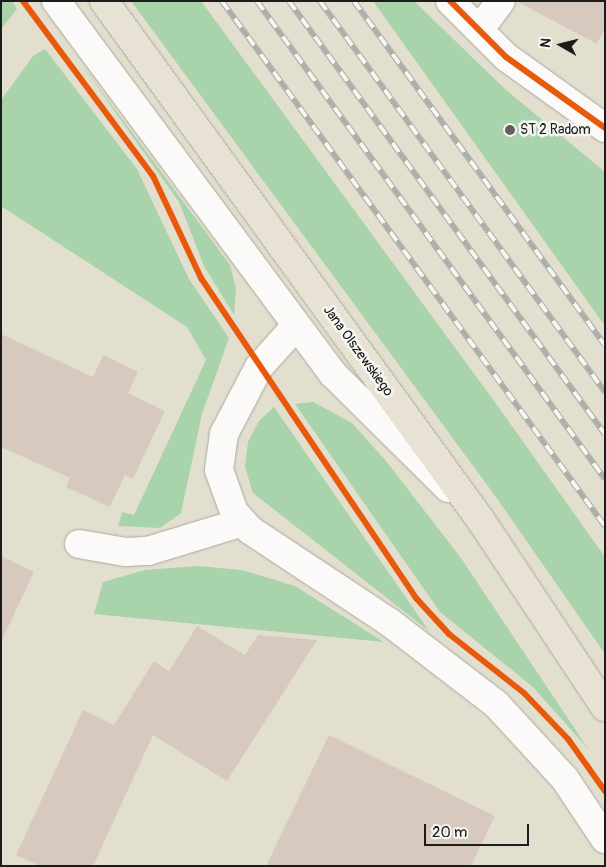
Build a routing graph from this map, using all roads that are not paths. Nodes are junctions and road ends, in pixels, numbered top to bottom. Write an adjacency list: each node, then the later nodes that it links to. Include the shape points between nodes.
1 (56, 1): 7 (street)
2 (104, 1): 8 (main road, Jana Olszewskiego)
3 (450, 1): 5 (street)
4 (501, 1): 5 (street)
5 (479, 30): 6 (street, via 506,57)
6 (605, 128)
7 (296, 326): 8 (street, via 333,374); 9 (street, via 258,367 224,434 219,470 224,490)
8 (480, 519): 11 (main road, Jana Olszewskiego)
9 (243, 522): 10 (street, via 148,551 126,552); 12 (street, via 389,622 496,704 565,779)
10 (79, 544)
11 (605, 707)
12 (605, 839)

